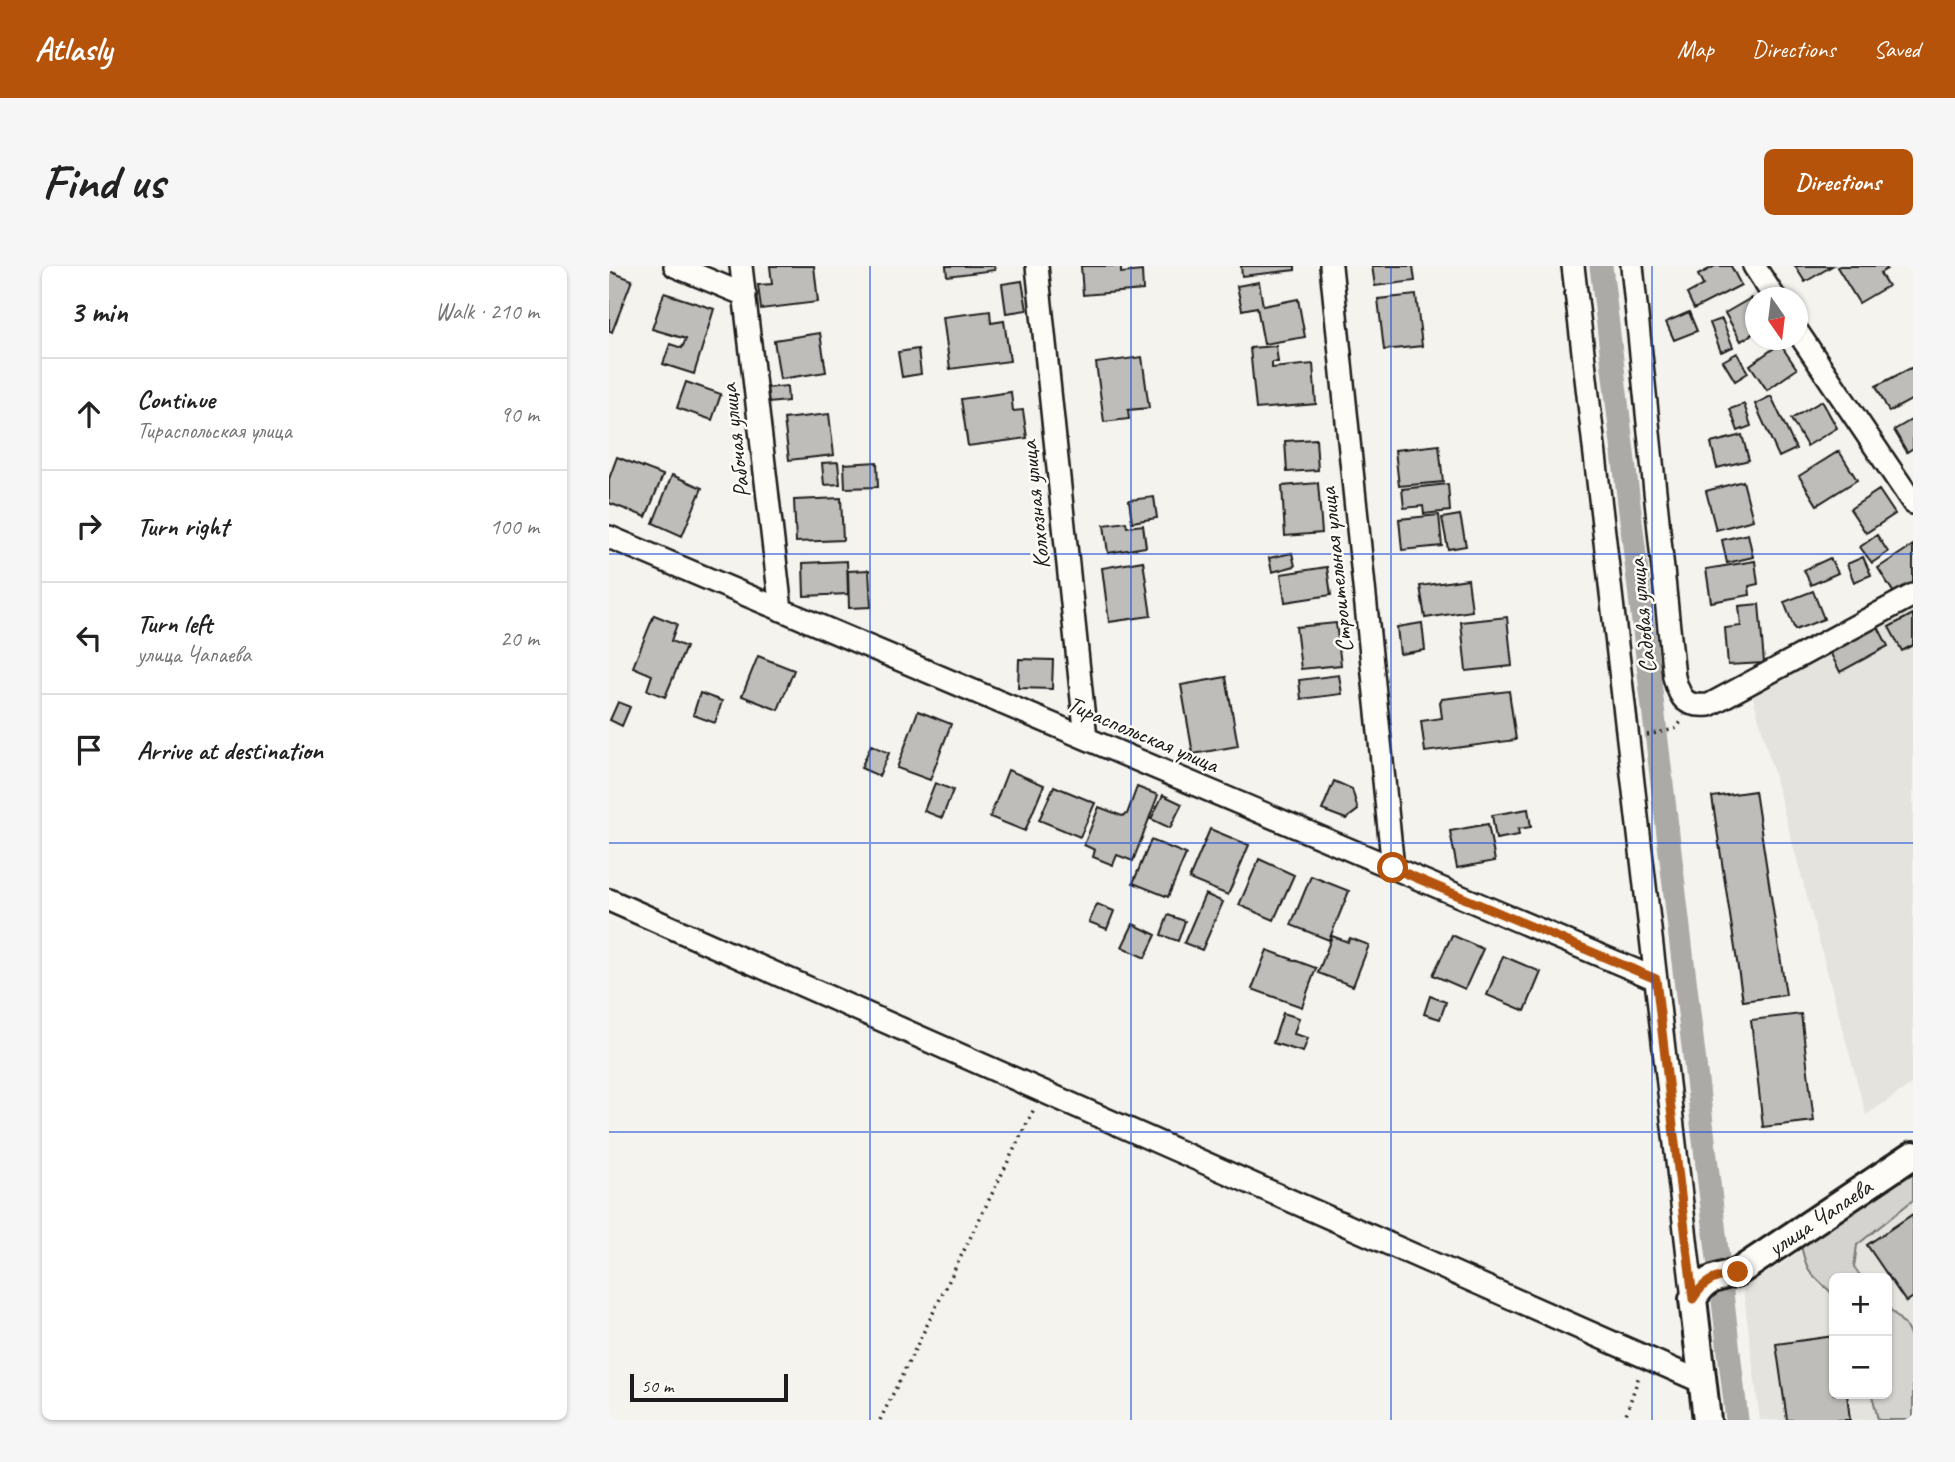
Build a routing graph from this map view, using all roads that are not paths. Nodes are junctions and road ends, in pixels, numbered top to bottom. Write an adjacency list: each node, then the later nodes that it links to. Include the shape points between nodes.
1 (675, 266): 9 (street)
2 (741, 266): 9 (street, Рабочая улица)
3 (1037, 266): 15 (street, Колхозная улица)
4 (1331, 266): 16 (street, Строительная улица)
5 (1573, 266): 18 (street)
6 (1632, 266): 13 (street, Садовая улица, via 1678,693 1696,706 1709,705)
7 (1754, 266): 8 (street)
8 (1768, 287)
9 (745, 295): 14 (street, Рабочая улица)
10 (1808, 347): 11 (street)
11 (1913, 503)
12 (609, 537): 14 (street, Тираспольская улица)
13 (1913, 595)
14 (781, 610): 15 (street, Тираспольская улица)
15 (1086, 738): 16 (street, Тираспольская улица)
16 (1393, 868): 18 (street, Тираспольская улица)
17 (609, 900): 21 (street)
18 (1656, 979): 20 (street)
19 (1913, 1155): 20 (street, улица Чапаева, via 1738,1272)
20 (1701, 1289): 21 (street)
21 (1702, 1382): 22 (street)
22 (1707, 1420)

